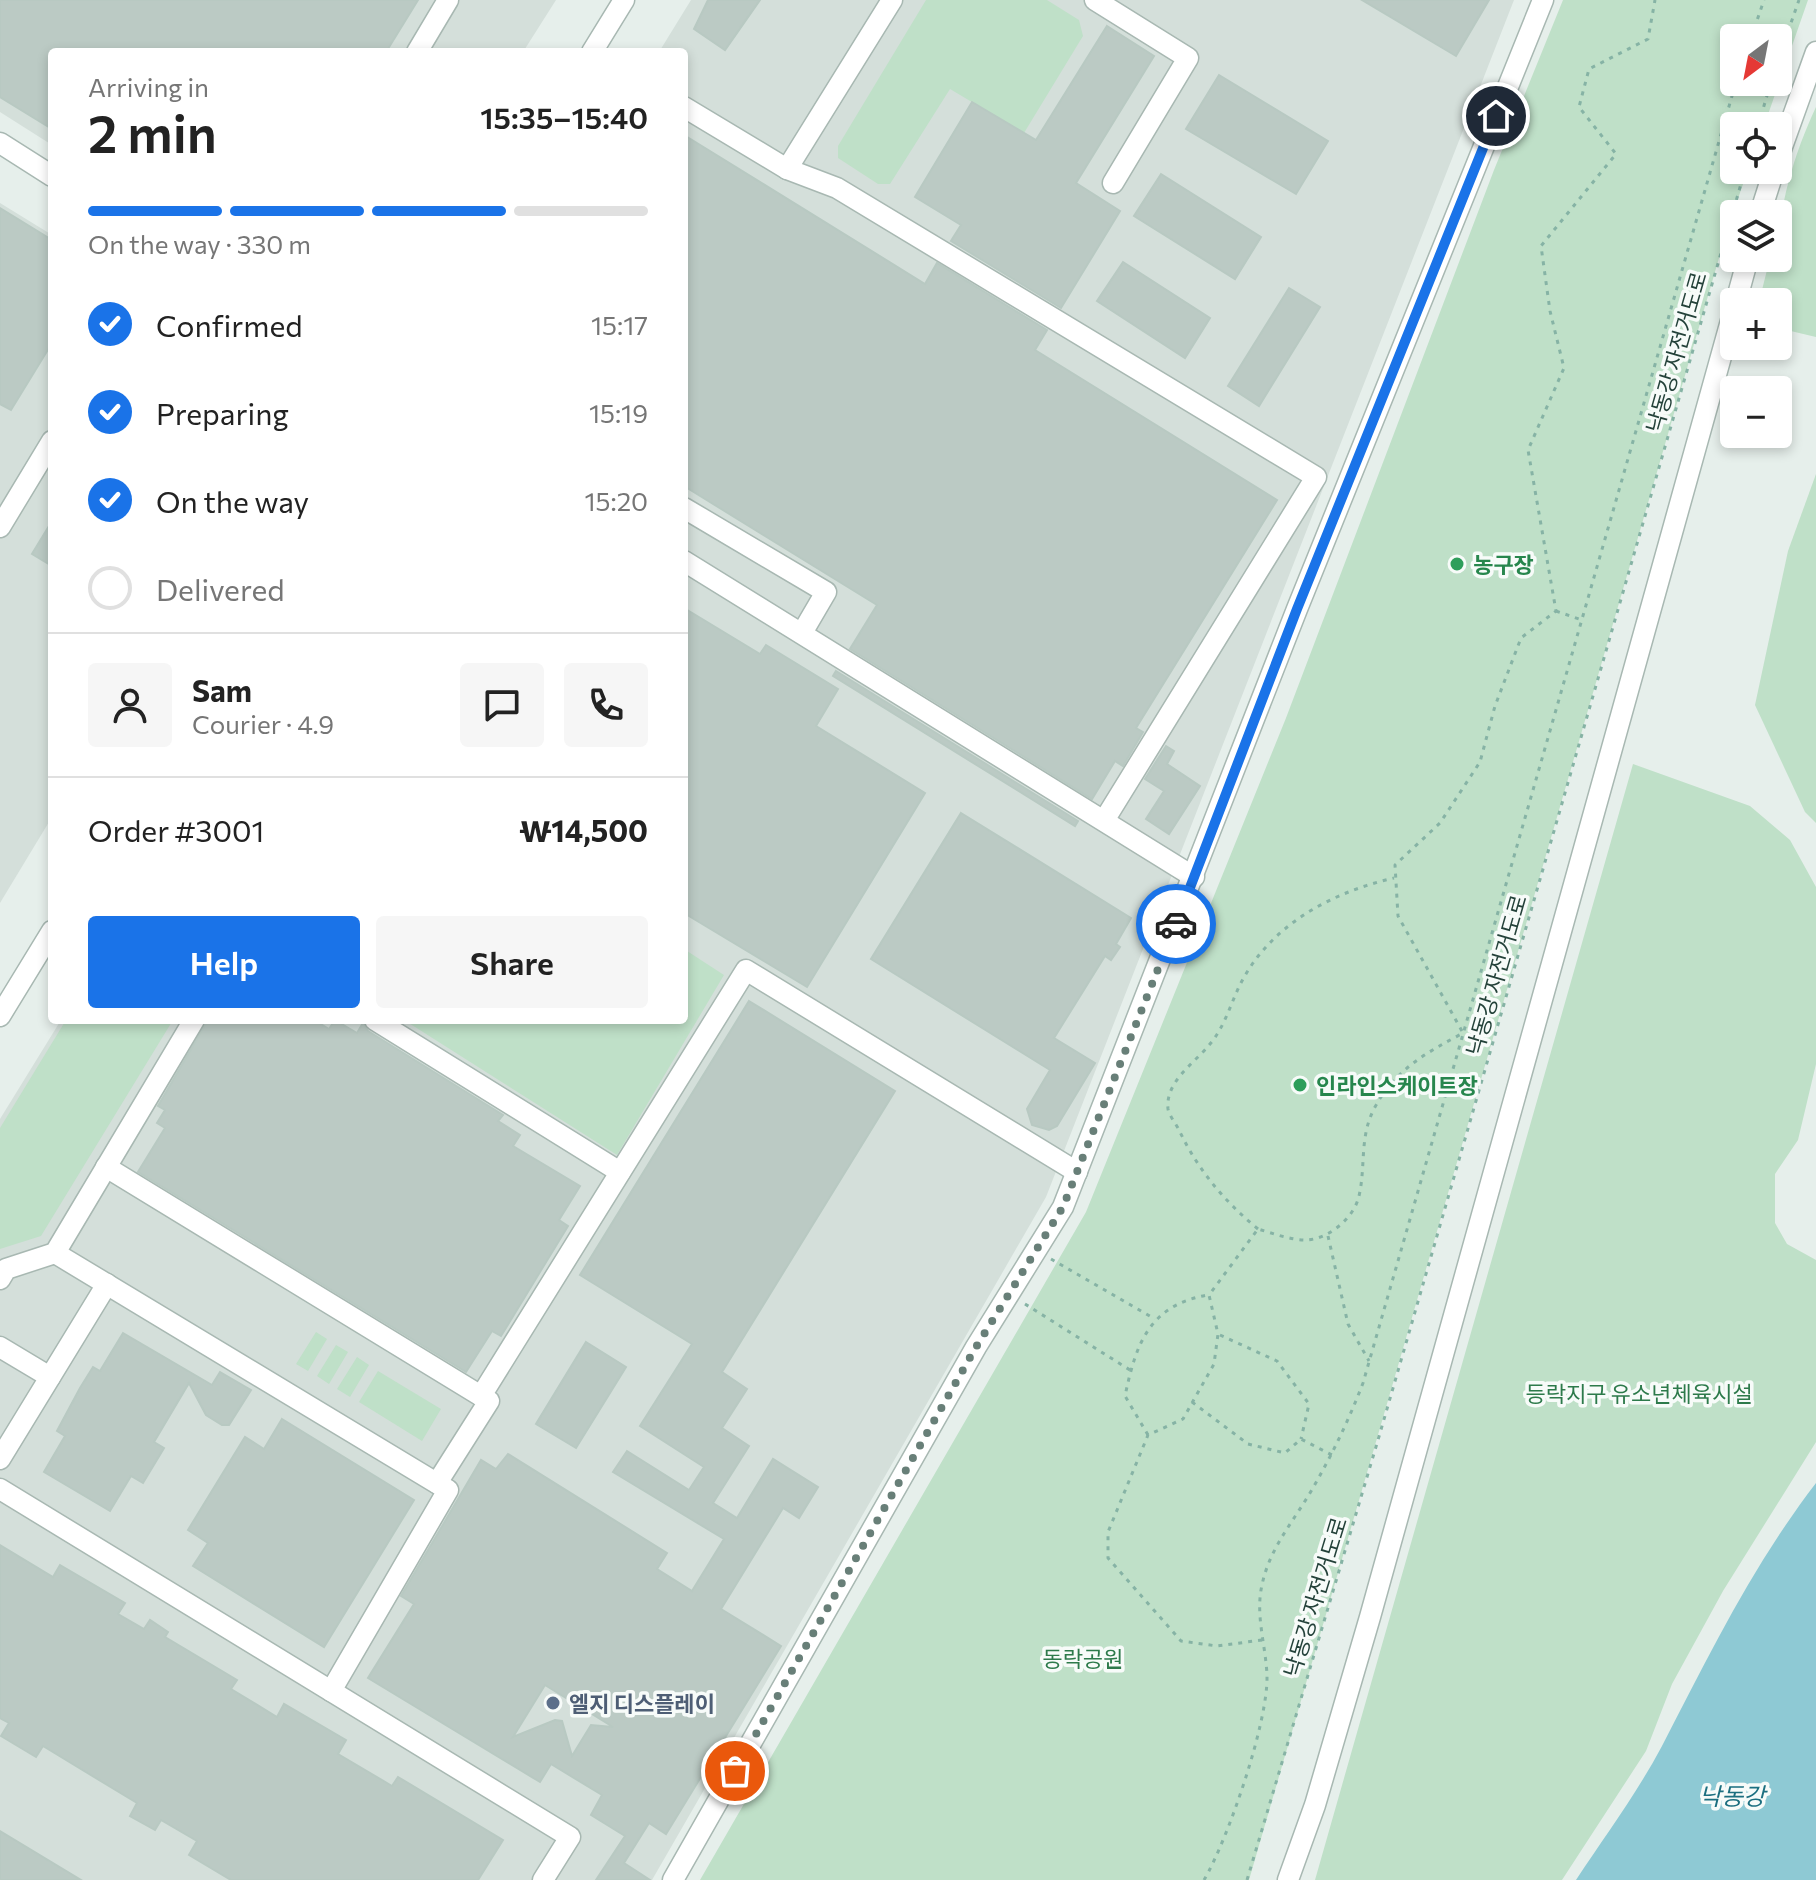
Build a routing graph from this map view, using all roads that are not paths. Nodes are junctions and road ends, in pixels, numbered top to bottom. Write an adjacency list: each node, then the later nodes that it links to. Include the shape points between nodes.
1 (448, 0): 6 (street)
2 (624, 0): 7 (street)
3 (1095, 0): 14 (street, via 1188,58)
4 (1543, 0): 22 (street)
5 (883, 3): 12 (street)
6 (419, 48)
7 (594, 48)
8 (1816, 52): 10 (street)
9 (688, 109): 12 (street)
10 (1792, 119)
11 (0, 143): 13 (street)
12 (787, 169): 21 (street, via 837,188 1316,477)
13 (48, 173)
14 (1113, 183)
15 (1720, 360): 42 (street, via 1370,1617)
16 (48, 448): 18 (street)
17 (688, 510): 20 (street, via 826,592)
18 (0, 527)
19 (688, 563): 20 (street)
20 (802, 633): 21 (street)
21 (1105, 819): 22 (street)
22 (1194, 877): 29 (street)
23 (48, 938): 24 (street)
24 (0, 1016)
25 (192, 1024): 27 (street)
26 (381, 1024): 28 (street)
27 (106, 1167): 30 (street); 35 (street)
28 (620, 1172): 29 (street, via 746,970); 35 (street)
29 (1077, 1172): 41 (street, via 1063,1207)
30 (55, 1253): 31 (street, via 6,1269); 32 (street)
31 (0, 1279)
32 (107, 1284): 34 (street); 37 (street)
33 (0, 1347): 34 (street)
34 (50, 1377): 36 (street)
35 (481, 1396): 37 (street, via 489,1401)
36 (0, 1459)
37 (437, 1483): 39 (street, via 448,1490)
38 (0, 1489): 39 (street)
39 (331, 1691): 40 (street, via 570,1837)
40 (543, 1880)
41 (673, 1880)
42 (1288, 1880)

